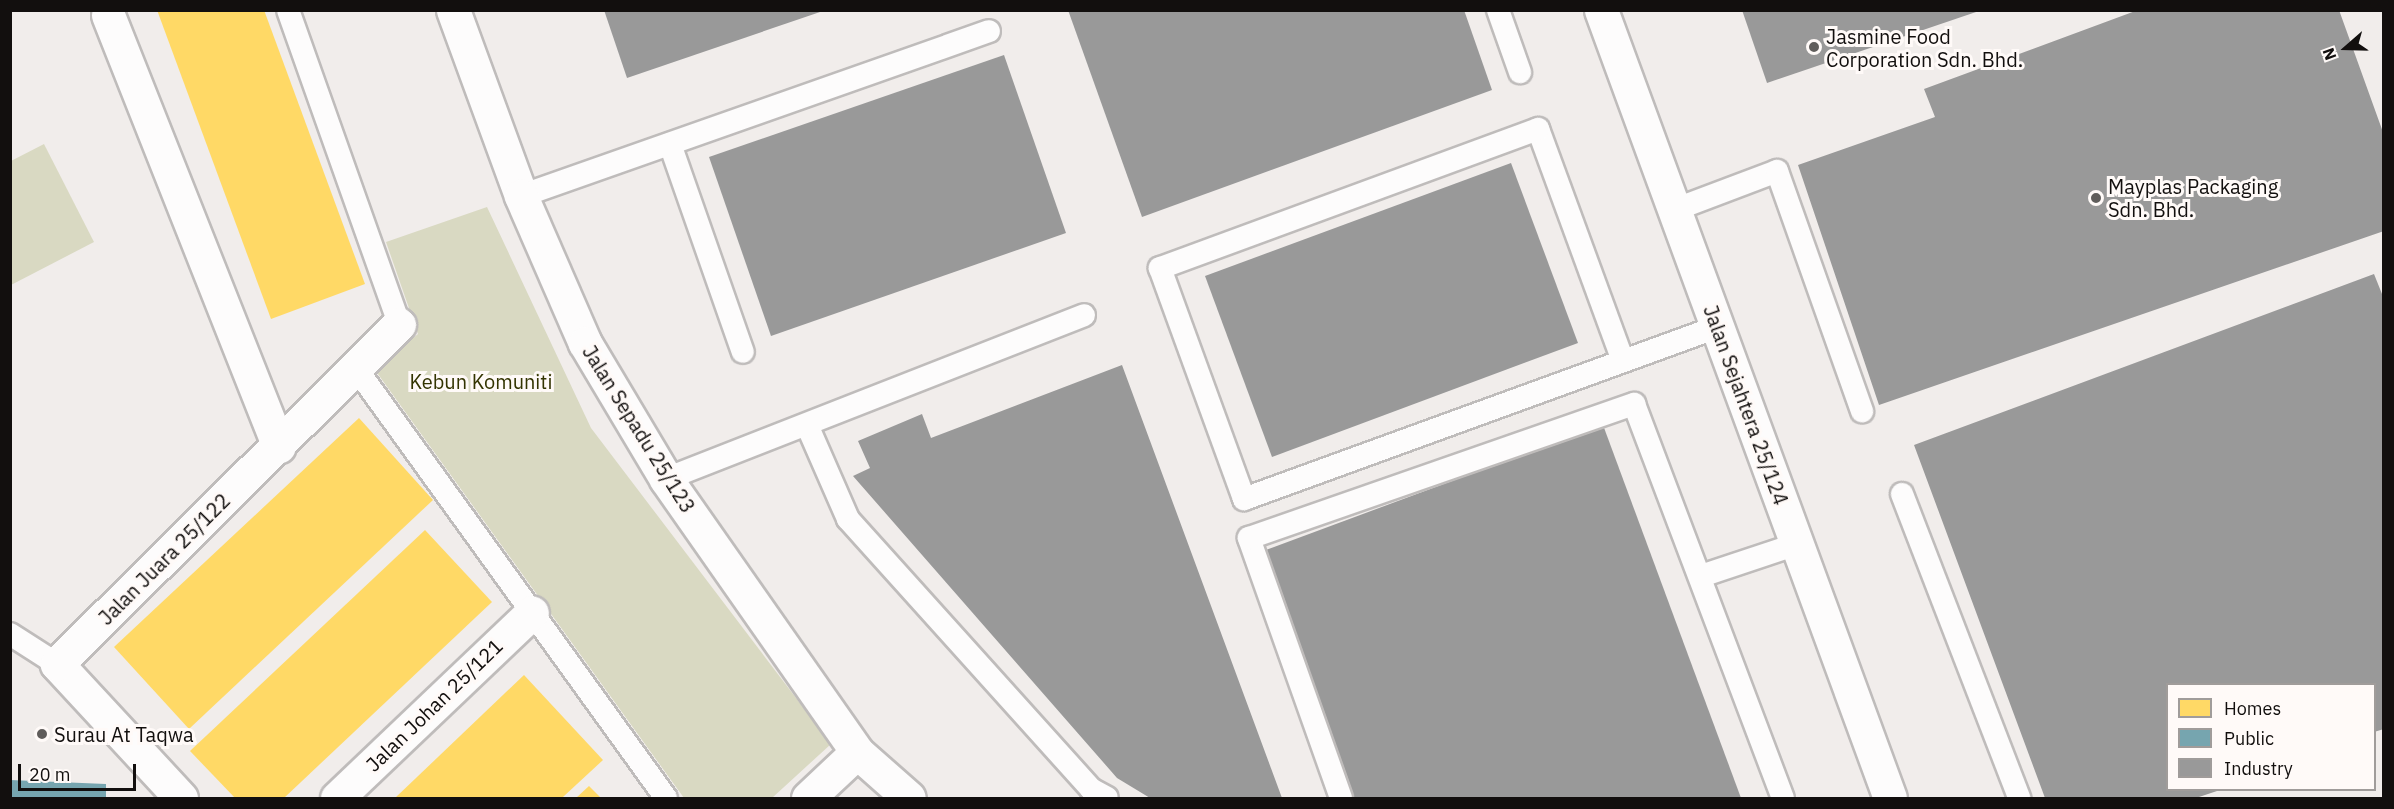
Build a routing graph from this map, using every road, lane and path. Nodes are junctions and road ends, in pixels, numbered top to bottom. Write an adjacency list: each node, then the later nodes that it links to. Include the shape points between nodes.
1 (288, 10): 12 (lane)
2 (453, 10): 9 (street, Jalan Sepadu 25/123)
3 (1498, 10): 7 (lane)
4 (1601, 10): 10 (street, Jalan Sejahtera 25/124)
5 (108, 15): 19 (street)
6 (989, 32): 8 (lane)
7 (1520, 72)
8 (670, 144): 9 (lane); 14 (lane)
9 (521, 196): 20 (street, Jalan Sepadu 25/123, via 585,342)
10 (1674, 210): 13 (street, Jalan Sejahtera 25/124); 17 (lane, via 1777,171)
11 (1084, 315): 18 (lane)
12 (399, 324): 16 (street, Jalan Juara 25/122)
13 (1717, 327): 15 (lane); 22 (street, Jalan Sejahtera 25/124)
14 (743, 352)
15 (1623, 361): 15 (lane, via 1244,500 1160,268 1538,129)
16 (355, 367): 19 (street, Jalan Juara 25/122); 24 (lane)
17 (1862, 411)
18 (807, 424): 20 (lane); 33 (lane, via 848,519 1091,789)
19 (279, 446): 26 (street, Jalan Juara 25/122)
20 (666, 479): 27 (street, Jalan Sepadu 25/123)
21 (1902, 494): 37 (lane)
22 (1797, 544): 23 (lane); 36 (street, Jalan Sejahtera 25/124)
23 (1701, 576): 34 (lane, via 1634,404 1249,538); 35 (lane)
24 (532, 612): 29 (street, Jalan Johan 25/121); 30 (lane)
25 (10, 634): 26 (lane)
26 (57, 664): 28 (street)
27 (857, 752): 31 (street); 32 (street, Jalan Sepadu 25/123)
28 (181, 798)
29 (337, 798)
30 (666, 798)
31 (808, 798)
32 (909, 798)
33 (1107, 798)
34 (1341, 798)
35 (1783, 798)
36 (1890, 798)
37 (2019, 798)

